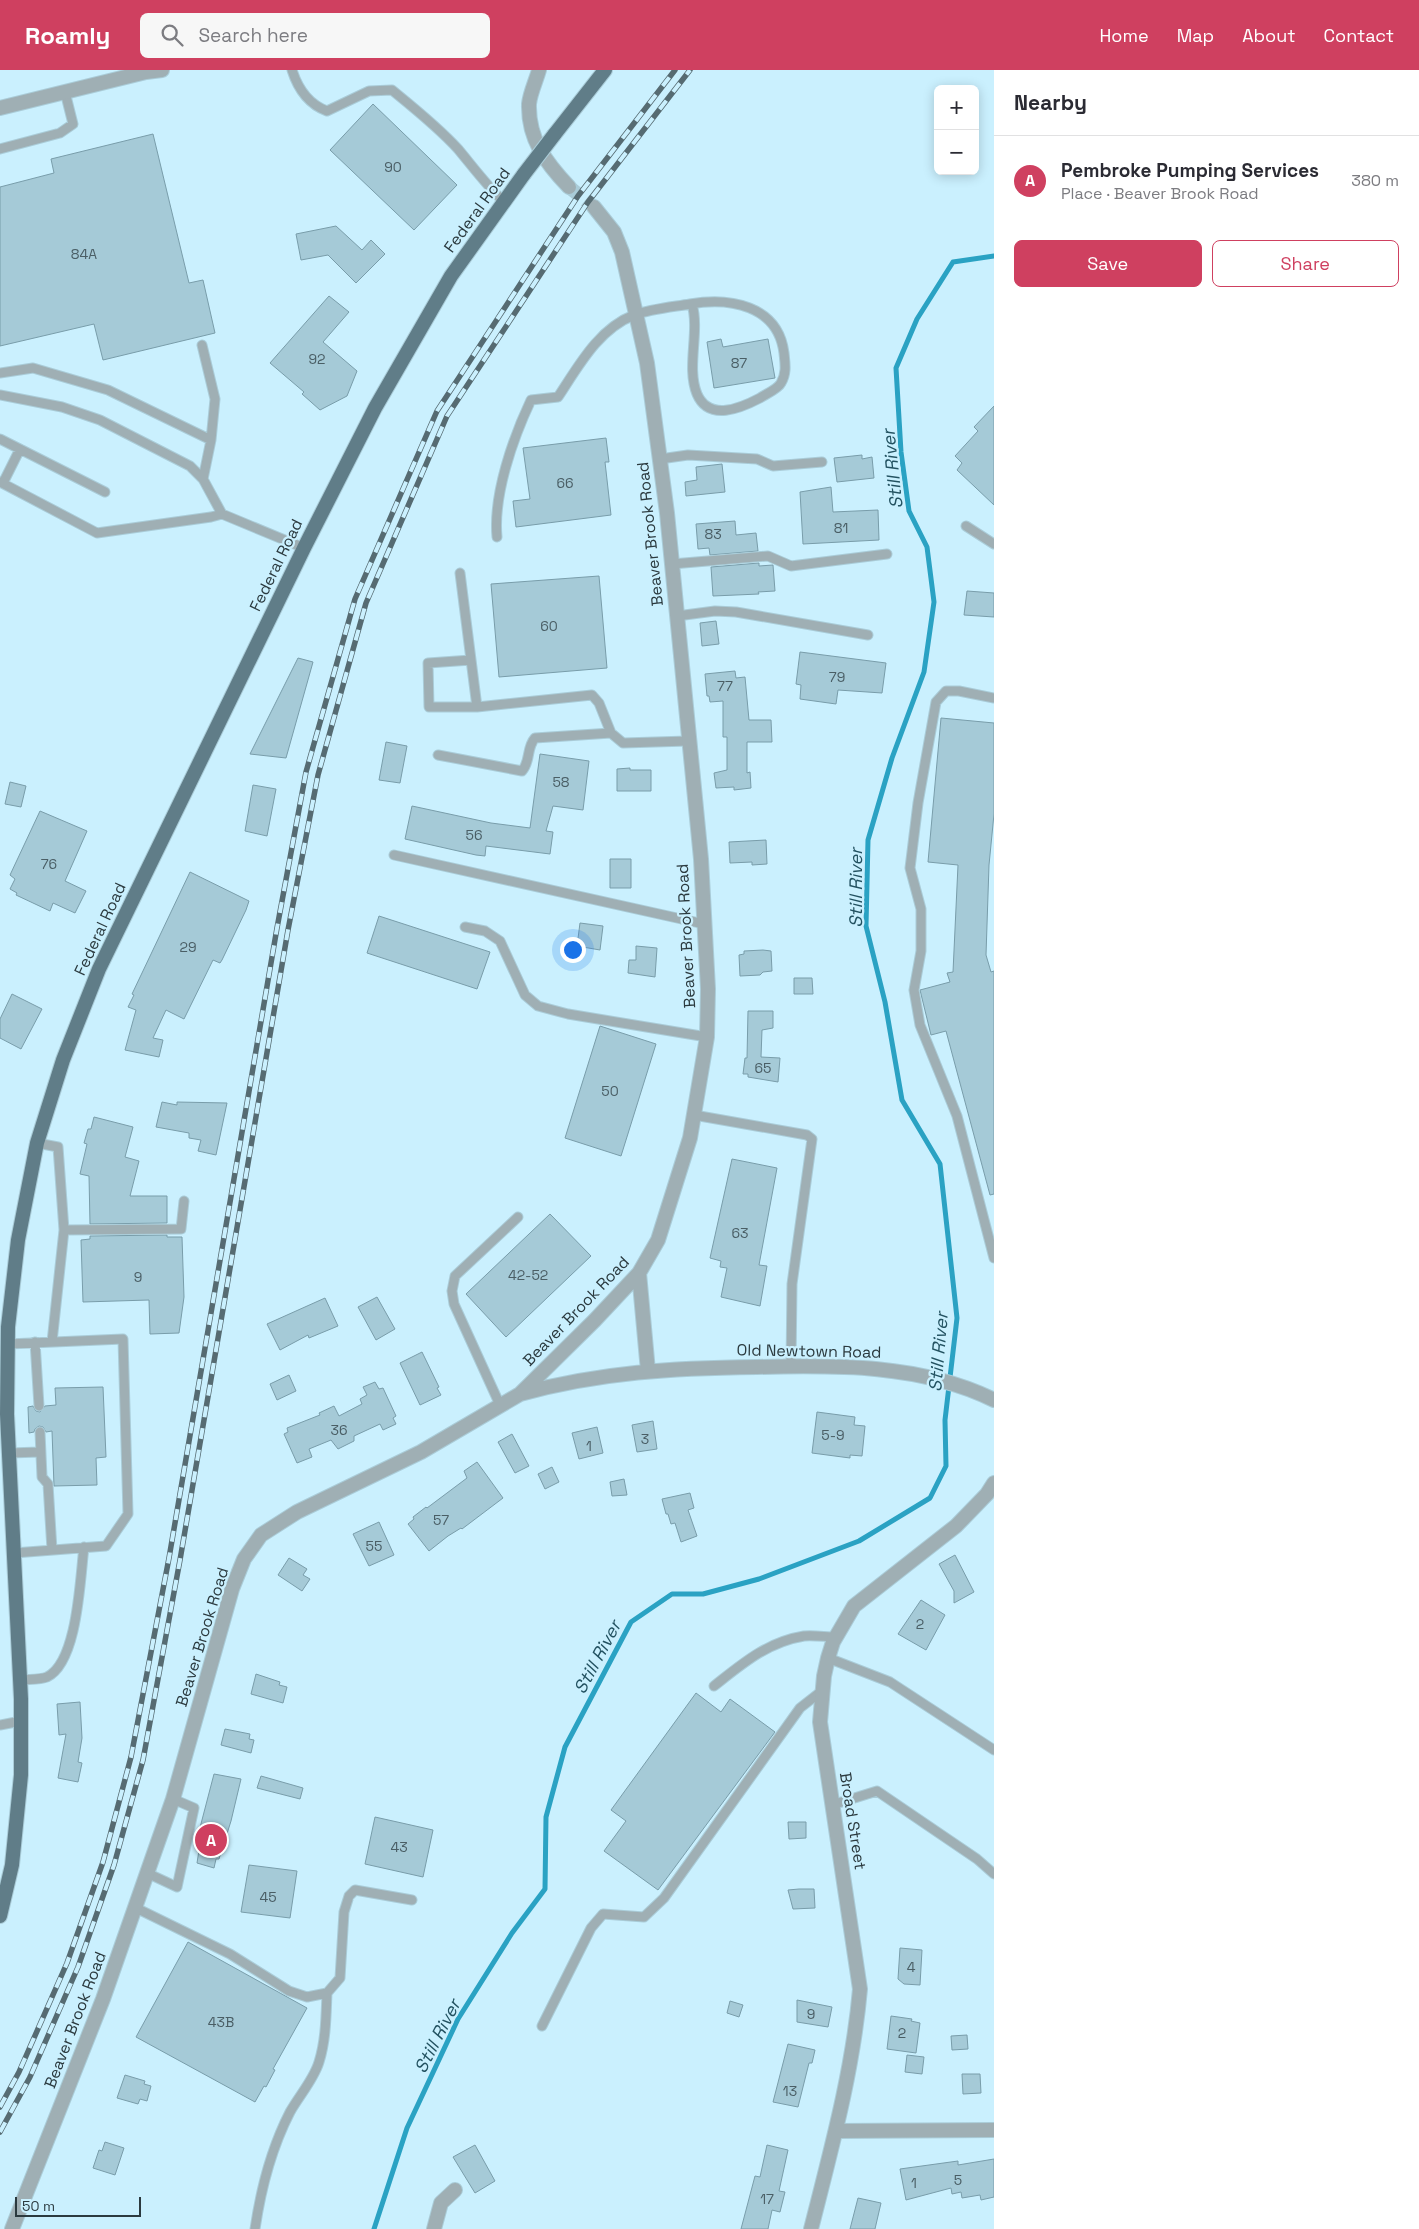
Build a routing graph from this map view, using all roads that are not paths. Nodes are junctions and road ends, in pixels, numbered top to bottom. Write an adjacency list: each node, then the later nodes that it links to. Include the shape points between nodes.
1 (162, 70): 5 (street)
2 (292, 70): 9 (lane, via 301,92 326,111 369,91 392,90 452,143)
3 (539, 70): 8 (street, via 529,102 534,140)
4 (605, 70): 9 (main road, Federal Road, bridge)
5 (65, 92): 6 (street); 7 (lane, via 74,124 60,133)
6 (0, 108)
7 (0, 149)
8 (569, 187)
9 (504, 202): 28 (main road, Federal Road, via 451,276 375,408)
10 (594, 207): 12 (street, Beaver Brook Road, via 614,232 622,252)
11 (692, 304): 11 (lane, via 708,301 737,303 755,310 775,325 786,370 781,384 743,407 726,411 709,408 697,394 692,359 696,317); 12 (lane)
12 (636, 314): 19 (street, Beaver Brook Road, via 647,363); 26 (lane, via 604,334 558,397 531,400 512,445 496,523)
13 (202, 345): 17 (lane, via 216,399)
14 (0, 373): 17 (lane, via 32,368 108,390)
15 (0, 395): 21 (lane, via 100,420 190,466)
16 (0, 439): 18 (lane)
17 (211, 440): 21 (lane)
18 (20, 449): 22 (lane); 23 (lane)
19 (660, 458): 20 (lane, via 688,455 757,459 773,466); 30 (street, Beaver Brook Road)
20 (822, 462)
21 (203, 479): 24 (lane)
22 (2, 483): 24 (lane, via 97,533)
23 (105, 492)
24 (222, 514): 28 (lane)
25 (966, 526): 27 (lane)
26 (497, 537)
27 (994, 544)
28 (304, 548): 45 (main road, Federal Road, via 99,970 63,1060)
29 (887, 554): 30 (lane, via 791,566 768,556)
30 (672, 564): 32 (street, Beaver Brook Road)
31 (460, 573): 34 (lane)
32 (677, 616): 33 (lane, via 736,612); 38 (street, Beaver Brook Road)
33 (868, 635)
34 (471, 660): 36 (lane); 36 (lane, via 428,663 429,707)
35 (994, 698): 49 (lane, via 946,691 936,702 910,868 921,909 920,952 914,990 920,1025 957,1116)
36 (476, 706): 37 (lane, via 592,695 599,703)
37 (611, 734): 38 (lane, via 623,743); 39 (lane, via 536,738 530,744 527,765 522,770)
38 (688, 741): 41 (street, Beaver Brook Road, via 701,859)
39 (438, 754)
40 (394, 855): 41 (lane)
41 (704, 924): 43 (street, Beaver Brook Road)
42 (465, 926): 43 (lane, via 485,931 500,941 525,995 538,1006)
43 (707, 1037): 44 (street, Beaver Brook Road)
44 (694, 1115): 50 (street, Beaver Brook Road, via 677,1184 658,1240); 54 (lane, via 807,1135 812,1140 792,1284)
45 (37, 1143): 48 (lane, via 58,1147); 53 (main road, Federal Road, via 18,1240)
46 (184, 1201): 48 (lane, via 181,1229)
47 (518, 1217): 58 (lane, via 455,1276 452,1291 454,1304)
48 (64, 1230): 52 (lane)
49 (994, 1258)
50 (639, 1273): 55 (street); 56 (street, Beaver Brook Road)
51 (36, 1342): 52 (lane); 53 (lane); 59 (lane)
52 (52, 1342): 65 (lane, via 123,1339 128,1514 106,1546)
53 (8, 1344): 60 (main road, Federal Road)
54 (791, 1366): 55 (street, Old Newtown Road); 57 (street, Old Newtown Road, via 895,1372 942,1381)
55 (648, 1371): 56 (street, Old Newtown Road, via 557,1384)
56 (520, 1394): 58 (street, Beaver Brook Road)
57 (994, 1400)
58 (500, 1405): 76 (street, Beaver Brook Road, via 421,1452 297,1512 262,1535 244,1559 232,1589)
59 (39, 1406)
60 (3, 1412): 63 (main road, Federal Road)
61 (40, 1432): 62 (lane)
62 (40, 1452): 63 (lane); 66 (lane, via 42,1477 48,1484)
63 (9, 1454): 67 (main road, Federal Road)
64 (994, 1483): 68 (street, Broad Street, via 956,1526 854,1606)
65 (84, 1547): 66 (lane); 70 (lane, via 72,1641 60,1664 47,1677)
66 (52, 1550): 67 (lane)
67 (14, 1553): 70 (main road, Federal Road)
68 (836, 1637): 69 (street, Broad Street); 71 (lane, via 806,1636 782,1641 755,1653)
69 (828, 1658): 72 (street, Broad Street); 75 (lane, via 890,1682)
70 (20, 1680): 73 (main road, Federal Road)
71 (714, 1686)
72 (822, 1690): 77 (street, Broad Street, via 820,1722); 84 (lane, via 800,1708 664,1898 644,1917 603,1914 591,1928)
73 (21, 1721): 74 (lane); 81 (main road, Federal Road, via 20,1784 12,1865)
74 (0, 1725)
75 (994, 1750)
76 (173, 1798): 78 (street, Beaver Brook Road); 78 (lane, via 194,1808 177,1887)
77 (832, 1805): 79 (lane, via 877,1791); 86 (street, Broad Street, via 860,1989)
78 (147, 1874): 82 (street, Beaver Brook Road)
79 (994, 1874)
80 (412, 1900): 83 (lane, via 355,1890 349,1896 344,1912 340,1978)
81 (1, 1907)
82 (134, 1907): 83 (lane, via 230,1954 289,1991 307,1998); 88 (street, Beaver Brook Road, via 103,1999)
83 (327, 1993): 89 (lane, via 326,2029 319,2063 290,2113 269,2162)
84 (542, 2026)
85 (994, 2130): 86 (street)
86 (836, 2131): 91 (street, Broad Street)
87 (455, 2190): 90 (street, via 441,2203)
88 (12, 2229)
89 (256, 2229)
90 (434, 2229)
91 (811, 2229)

